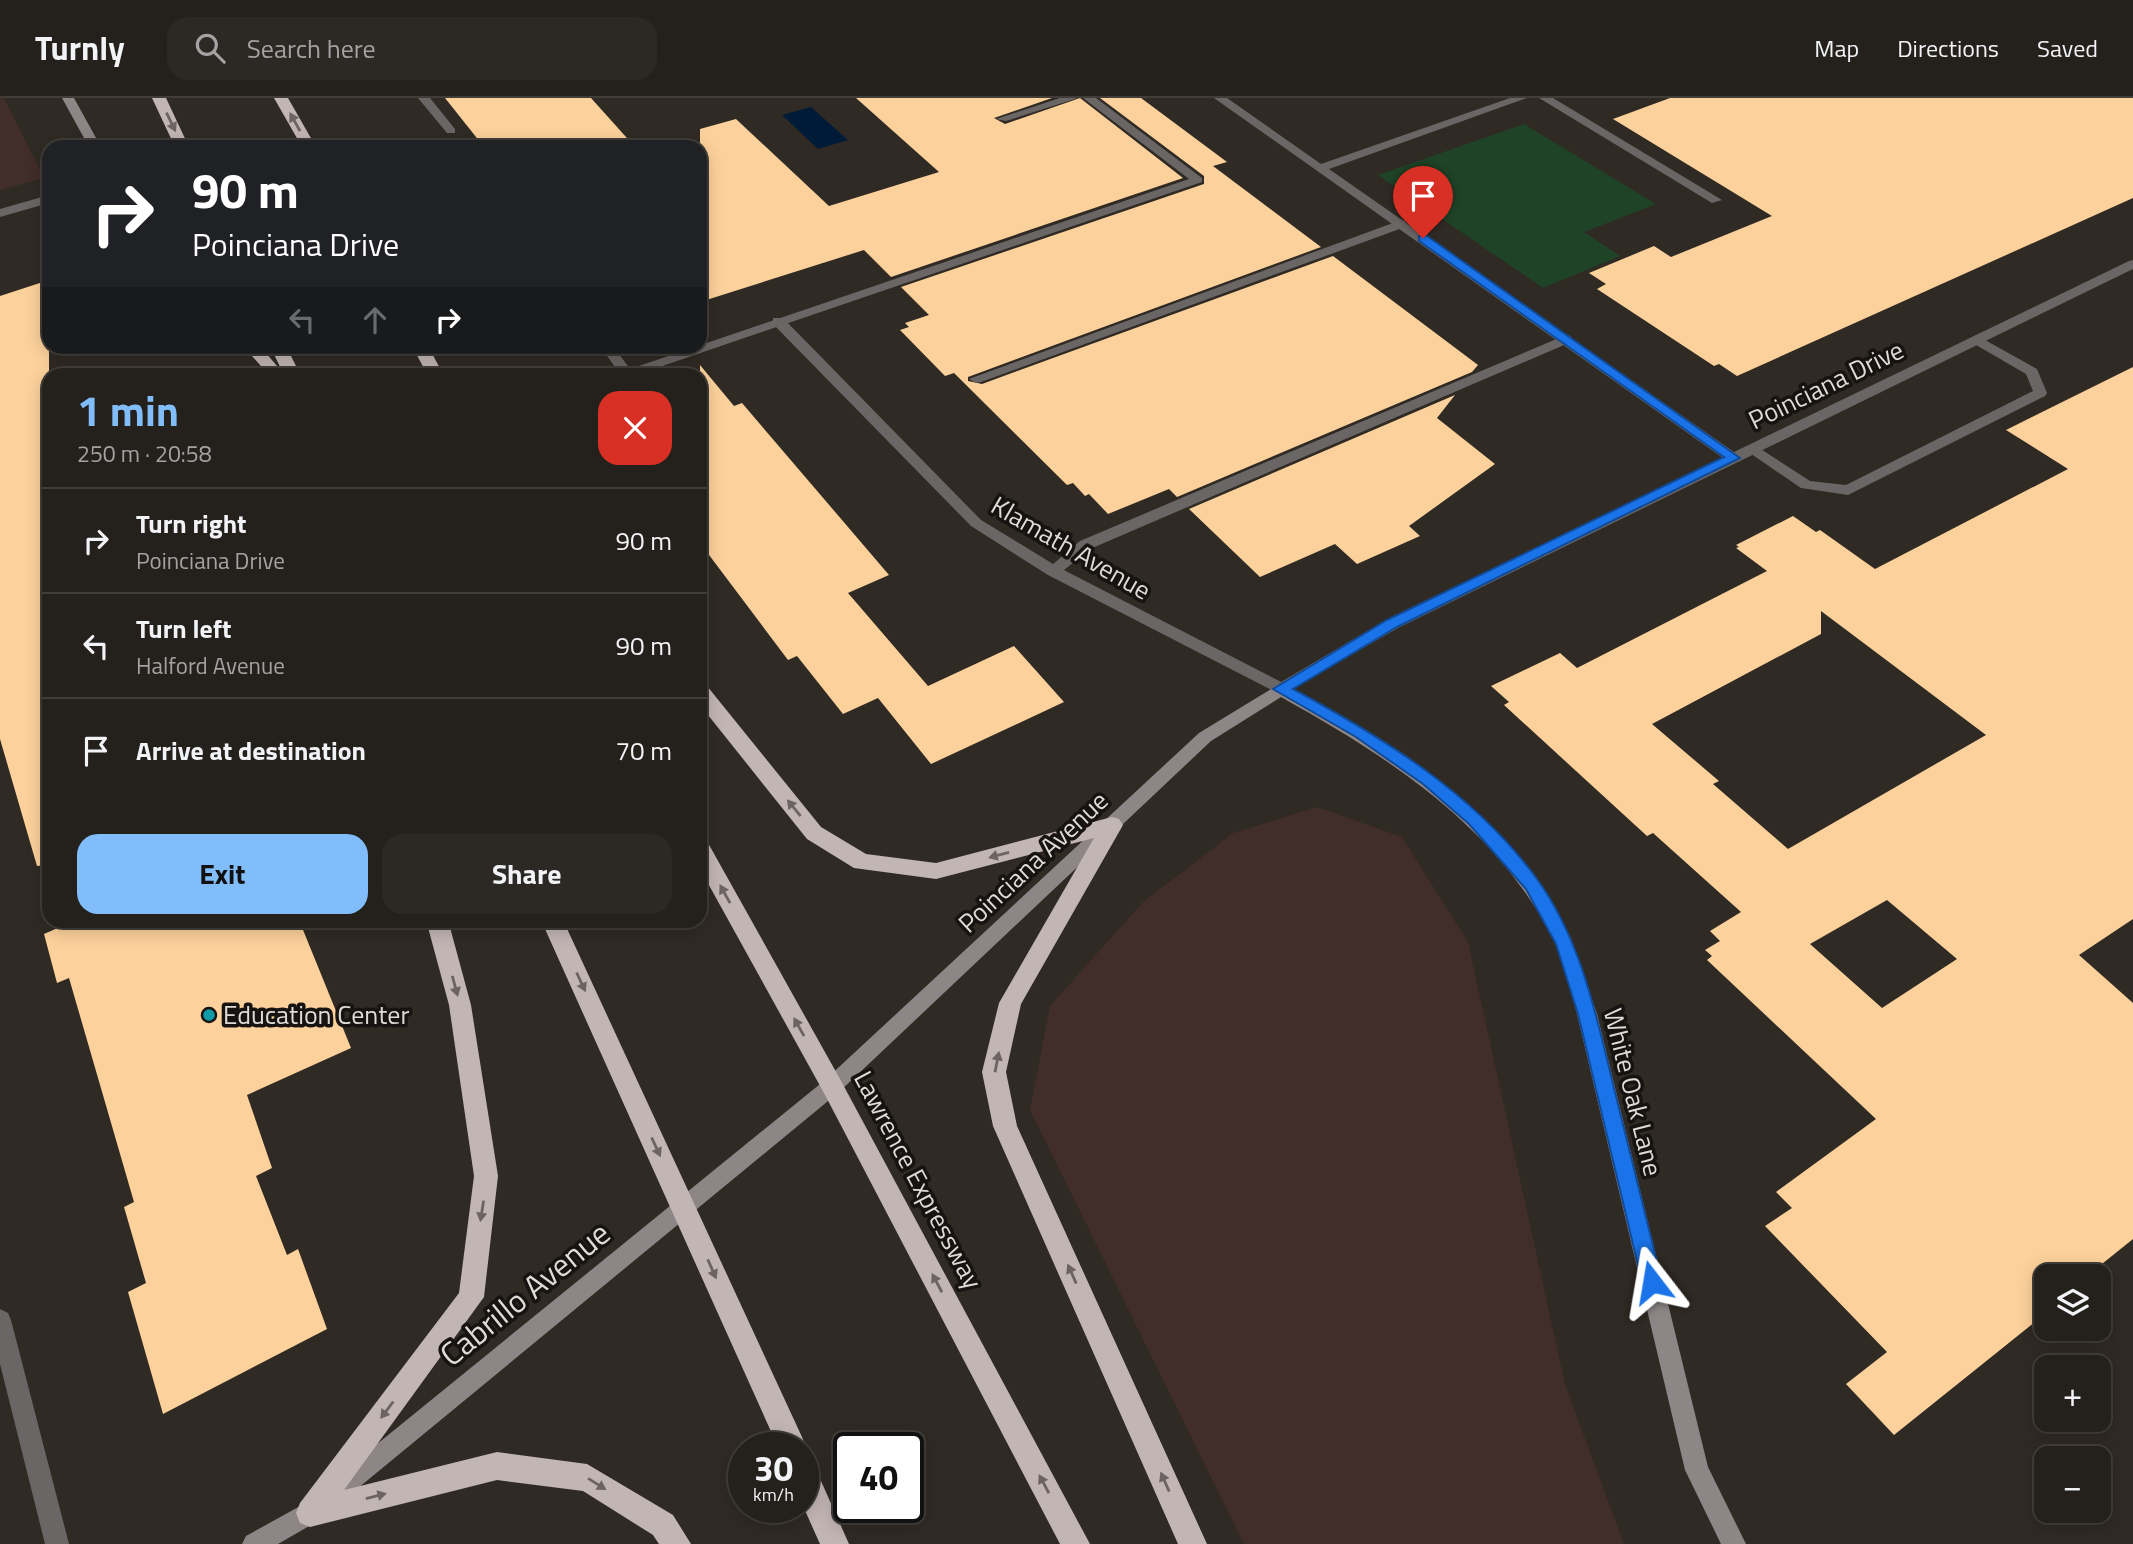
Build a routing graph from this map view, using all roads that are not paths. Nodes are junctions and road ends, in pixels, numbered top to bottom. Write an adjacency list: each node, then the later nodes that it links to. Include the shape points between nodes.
1 (68, 98): 12 (street)
2 (159, 98): 13 (highway, one-way to 13)
3 (281, 98): 14 (highway, one-way to 3)
4 (424, 98): 11 (street)
5 (1072, 98): 10 (street)
6 (1089, 98): 21 (street, via 1198,180)
7 (1220, 98): 15 (street)
8 (1521, 98): 15 (street)
9 (1545, 98): 16 (street)
10 (1002, 119)
11 (451, 131)
12 (91, 140)
13 (179, 140)
14 (305, 140)
15 (1320, 168): 19 (street)
16 (1716, 200)
17 (42, 202): 18 (street)
18 (0, 213)
19 (1401, 224): 22 (street); 29 (street)
20 (2133, 264): 23 (street, Poinciana Drive)
21 (778, 321): 24 (street); 32 (street, Klamath Avenue, via 976,523)
22 (1566, 339): 31 (street); 32 (street, via 1085,545)
23 (1976, 340): 30 (street, Poinciana Drive); 30 (street, via 2032,372 2040,393 1848,490 1806,485)
24 (707, 346)
25 (258, 354): 27 (highway)
26 (684, 354): 28 (street)
27 (271, 368)
28 (644, 368)
29 (976, 379)
30 (1751, 449): 31 (street, Poinciana Drive)
31 (1733, 458): 33 (street, Poinciana Drive, via 1392,624)
32 (1053, 571): 33 (street, Klamath Avenue)
33 (1281, 689): 35 (street, Poinciana Avenue, via 1205,737); 51 (street, White Oak Lane, via 1370,739 1429,780 1475,820 1532,884 1564,944 1587,1014 1697,1470)
34 (707, 700): 35 (highway, one-way to 34, via 936,871 862,862 814,833)
35 (1112, 825): 39 (street, Poinciana Avenue); 50 (highway, one-way to 35, via 1005,1126 994,1072 1010,1003)
36 (707, 862): 39 (highway, Lawrence Expressway, one-way to 36)
37 (439, 928): 44 (highway, one-way to 44, via 460,1005 486,1176 471,1297)
38 (556, 928): 40 (highway, one-way to 40)
39 (832, 1086): 40 (street, Cabrillo Avenue); 49 (highway, Lawrence Expressway, one-way to 39)
40 (684, 1207): 42 (highway, one-way to 42); 44 (street, Cabrillo Avenue)
41 (0, 1320): 45 (street)
42 (785, 1432)
43 (819, 1508): 48 (highway)
44 (310, 1513): 46 (street, Cabrillo Avenue); 47 (highway, one-way to 47, via 497,1466 587,1478 663,1525)
45 (57, 1544)
46 (254, 1544)
47 (677, 1544)
48 (835, 1544)
49 (1076, 1544)
50 (1193, 1544)
51 (1734, 1544)

